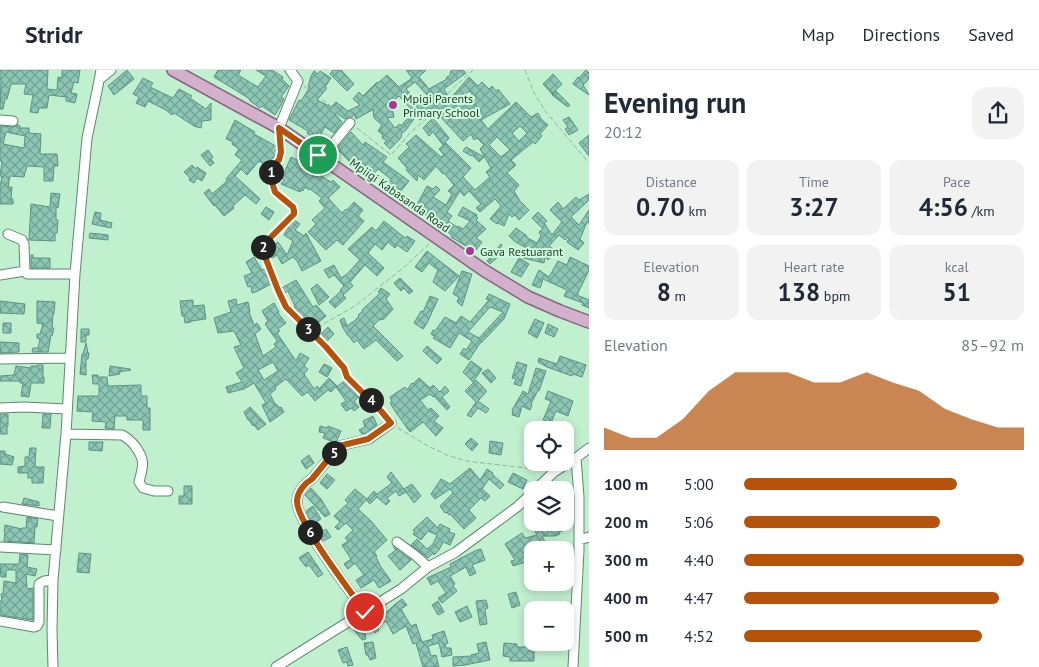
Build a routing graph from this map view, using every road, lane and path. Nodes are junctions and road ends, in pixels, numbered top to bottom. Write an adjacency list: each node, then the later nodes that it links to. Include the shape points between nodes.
1 (110, 70): 6 (street)
2 (173, 70): 11 (main road, Mpiigi Kabasanda Road)
3 (290, 70): 7 (street)
4 (473, 70): 10 (path, via 391,155)
5 (525, 70): 13 (path, via 546,112)
6 (100, 75): 18 (street, via 87,138)
7 (298, 80): 10 (path); 11 (street)
8 (0, 120): 9 (street)
9 (13, 121)
10 (350, 123): 12 (street)
11 (279, 128): 12 (main road, Mpiigi Kabasanda Road); 20 (path, via 281,152 272,167 272,182 275,192 293,207 294,214 262,249 286,307)
12 (322, 158): 15 (main road, Mpiigi Kabasanda Road)
13 (589, 163)
14 (8, 234): 16 (street, via 24,244)
15 (436, 237): 19 (main road, Mpiigi Kabasanda Road, via 528,297); 20 (path, via 355,306)
16 (25, 271): 17 (street); 18 (street, via 27,274)
17 (0, 274)
18 (75, 274): 21 (street)
19 (589, 322)
20 (311, 332): 25 (path, via 344,368 347,377)
21 (70, 358): 22 (street); 24 (street)
22 (0, 359)
23 (0, 408): 24 (street)
24 (67, 410): 26 (street)
25 (391, 423): 29 (path, via 428,446 466,461); 42 (street, via 368,439 339,446 300,491 297,501 300,514 317,544)
26 (66, 434): 31 (street, via 129,439 142,455 139,482 143,488); 34 (street)
27 (589, 448): 28 (street)
28 (576, 458): 29 (street); 36 (street)
29 (554, 472): 30 (street)
30 (544, 481)
31 (168, 491)
32 (524, 500): 40 (street, via 456,552)
33 (3, 507): 34 (street)
34 (58, 516): 39 (street)
35 (589, 537): 36 (street)
36 (579, 540): 46 (street)
37 (397, 542): 40 (street)
38 (0, 548): 39 (street)
39 (56, 550): 41 (street)
40 (428, 567): 42 (street, via 402,589)
41 (53, 580): 43 (street, via 39,584 37,626); 44 (street)
42 (365, 612): 45 (street)
43 (0, 621)
44 (53, 667)
45 (276, 667)
46 (573, 667)

